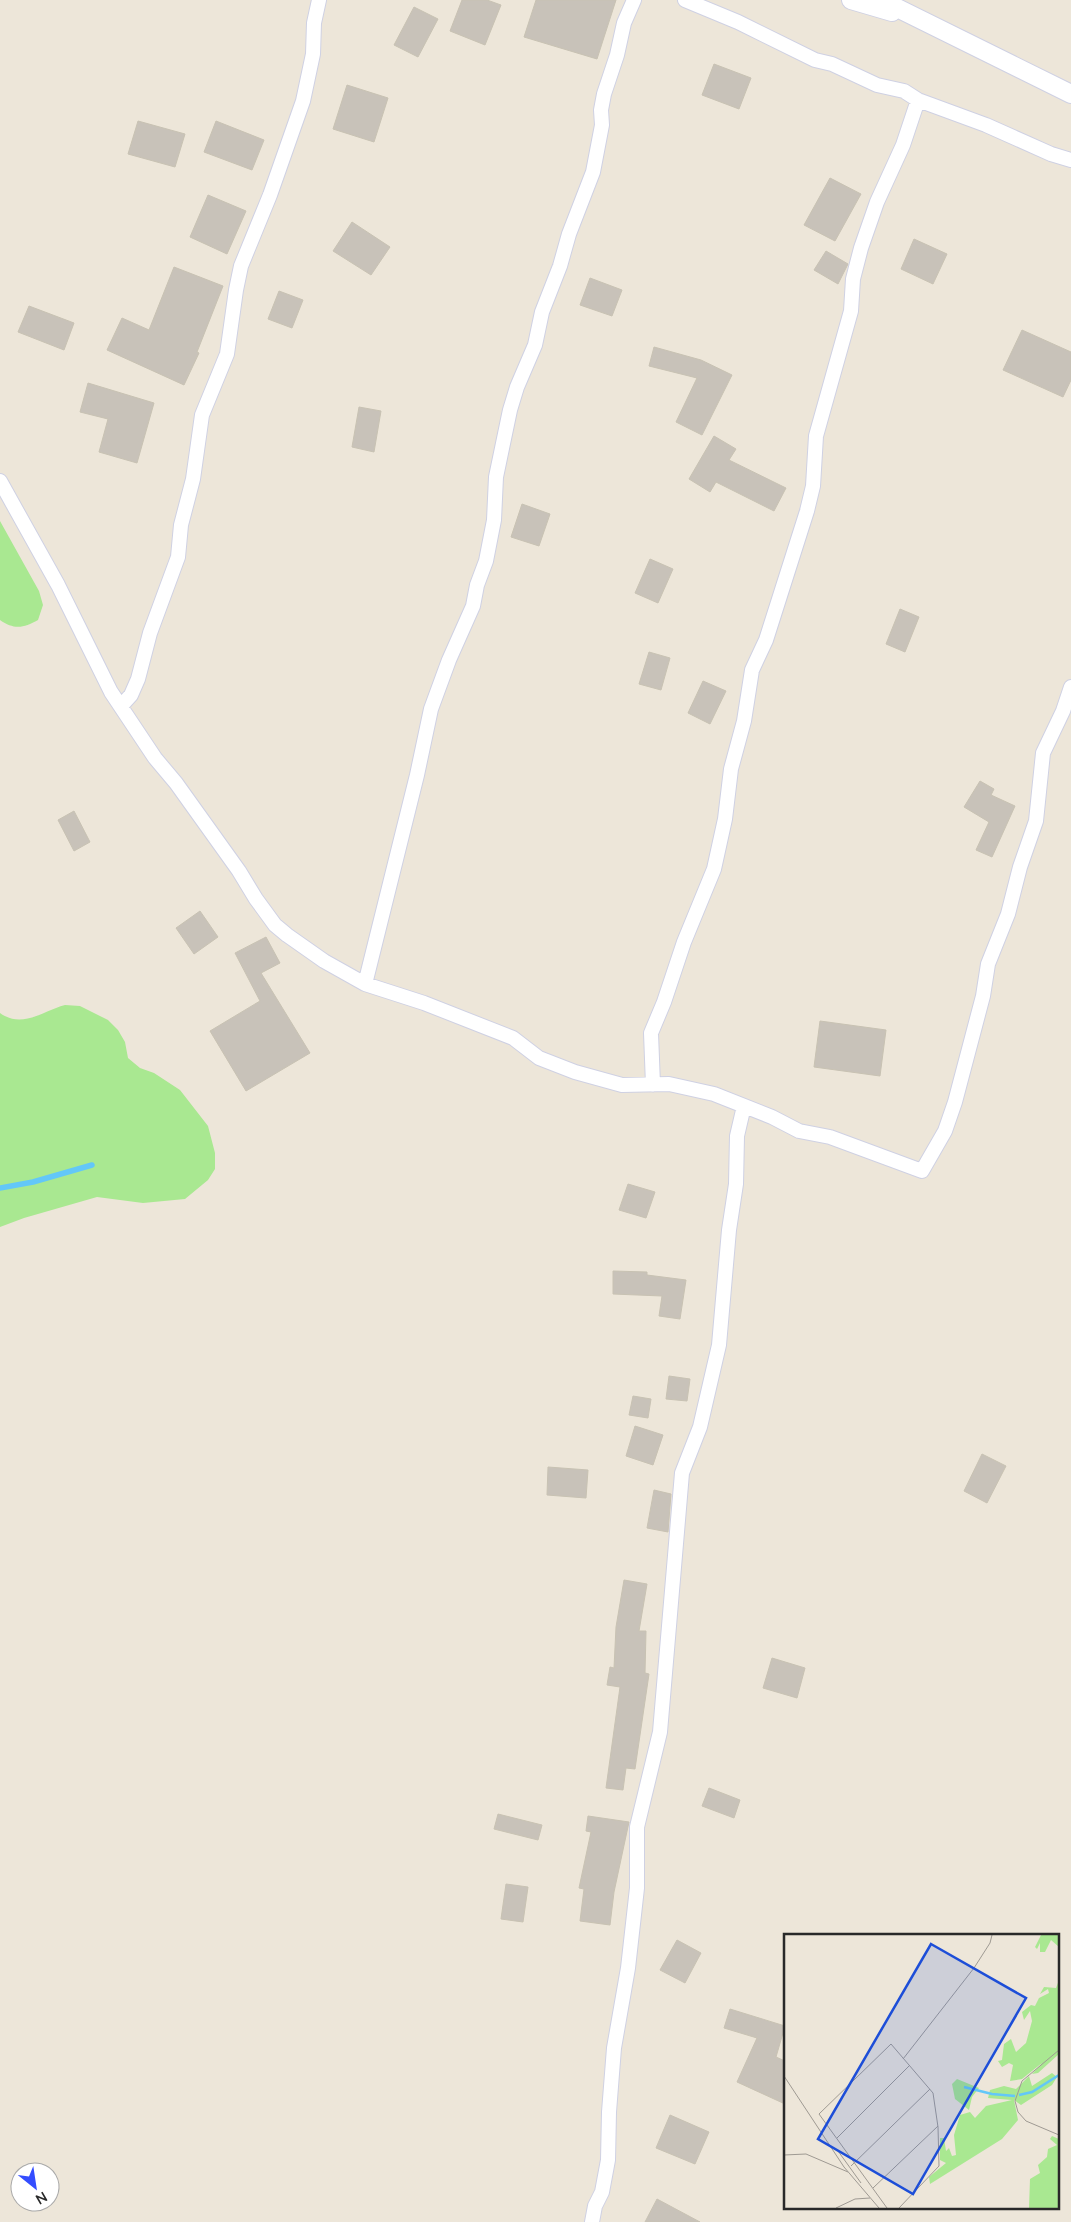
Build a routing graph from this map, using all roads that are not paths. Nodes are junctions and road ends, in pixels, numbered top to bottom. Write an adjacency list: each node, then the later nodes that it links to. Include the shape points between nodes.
1 (319, 0): 12 (street, via 313,54 303,101 241,266 227,354 202,415 178,557 150,633 138,680)
2 (634, 0): 13 (street, via 624,23 604,94 593,172 510,410 496,477 494,520 486,561 473,606 431,709)
3 (685, 0): 8 (street, via 815,60 832,64 877,85 904,91)
4 (851, 0): 6 (street)
5 (881, 0): 6 (street)
6 (926, 22): 7 (street)
7 (1071, 94)
8 (918, 100): 9 (street); 14 (street, via 903,145 877,202 857,263 851,311 816,436 808,511 752,670 714,869 651,1033)
9 (1071, 160)
10 (0, 481): 12 (street, via 58,585 103,678)
11 (1071, 686): 15 (street, via 1043,753 1036,821 1008,914 988,964 982,1004 956,1102 945,1131 922,1171 830,1137 800,1131)
12 (121, 706): 13 (street, via 275,925 324,961)
13 (365, 984): 14 (street, via 498,1032 539,1058 575,1072 622,1085)
14 (653, 1085): 15 (street, via 684,1086)
15 (744, 1106): 16 (street, via 737,1136 736,1184 719,1345 700,1427 682,1473 660,1732 637,1827 637,1888 614,2048 608,2160)
16 (592, 2222)

